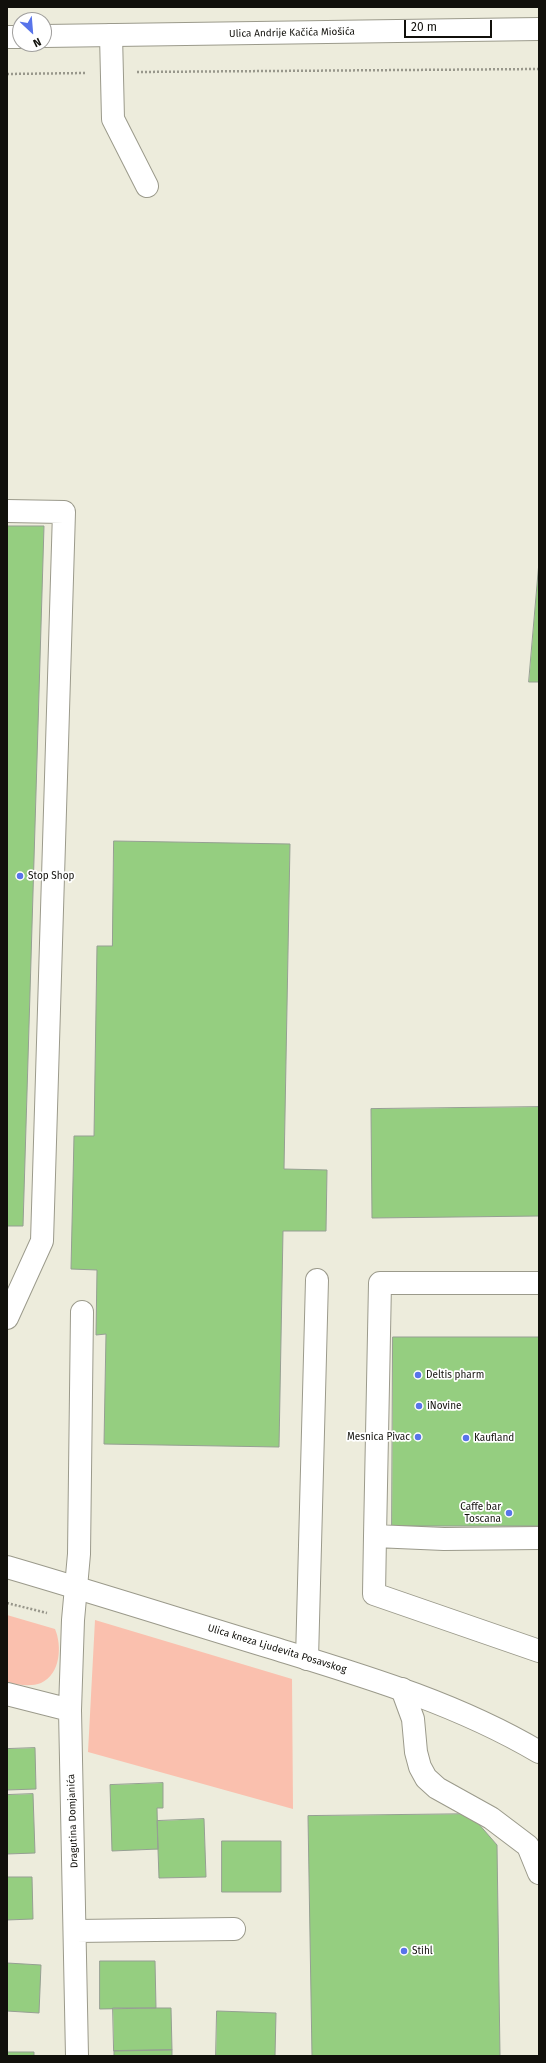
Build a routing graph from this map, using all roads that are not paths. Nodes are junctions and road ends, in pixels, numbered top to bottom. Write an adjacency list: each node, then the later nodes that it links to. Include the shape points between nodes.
1 (539, 29): 3 (main road, Ulica Andrije Kačića Miošića)
2 (52, 36): 3 (main road, Ulica Andrije Kačića Miošića)
3 (111, 36): 4 (main road, via 113,119)
4 (147, 186)
5 (7, 511): 9 (main road, via 64,512 42,1241)
6 (317, 1280): 15 (main road)
7 (539, 1284): 10 (main road, via 380,1283)
8 (82, 1312): 13 (main road, Dragutina Domjanića)
9 (7, 1318)
10 (375, 1536): 11 (main road, via 444,1539); 14 (main road, via 374,1594)
11 (539, 1538)
12 (7, 1567): 13 (main road, Ulica kneza Ljudevita Posavskog)
13 (77, 1587): 15 (main road, Ulica kneza Ljudevita Posavskog); 18 (main road, Dragutina Domjanića, via 73,1620)
14 (539, 1651)
15 (307, 1658): 16 (main road, Ulica kneza Ljudevita Posavskog)
16 (402, 1689): 19 (main road, Ulica kneza Ljudevita Posavskog, via 462,1712 515,1737); 20 (main road, via 413,1719 420,1767 426,1778 437,1788 491,1818 528,1846)
17 (7, 1694): 18 (main road)
18 (70, 1710): 22 (main road, Dragutina Domjanića)
19 (539, 1752)
20 (539, 1873)
21 (234, 1929): 22 (main road)
22 (76, 1931): 23 (main road, Dragutina Domjanića)
23 (77, 2056)

